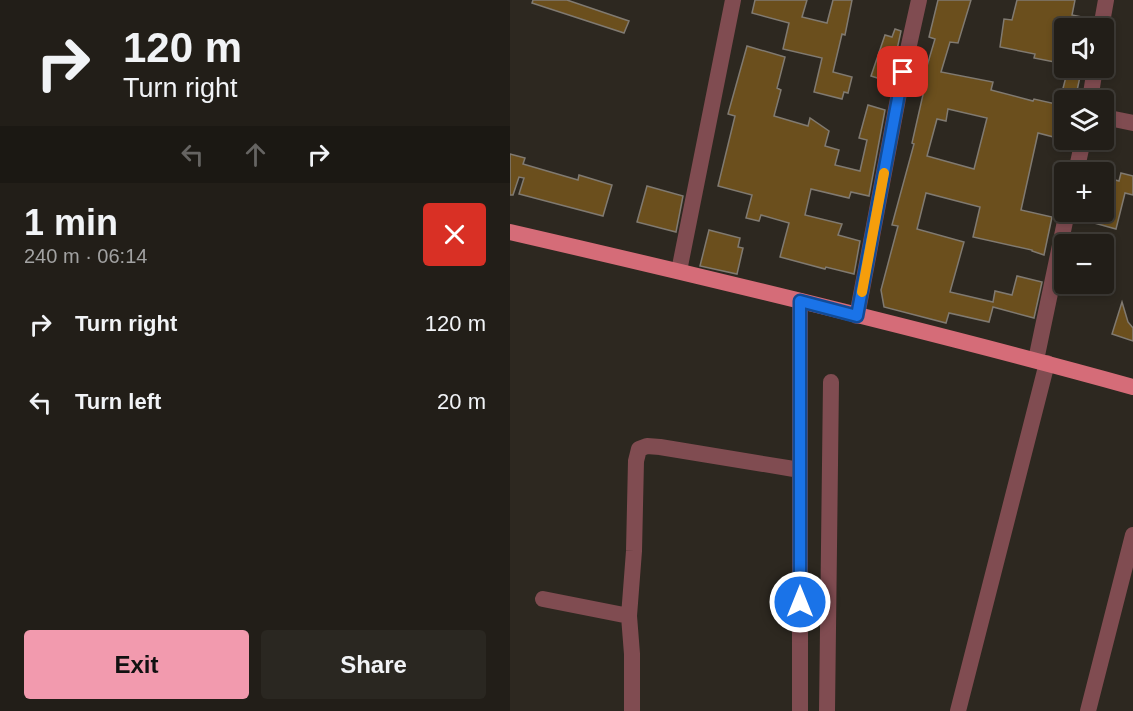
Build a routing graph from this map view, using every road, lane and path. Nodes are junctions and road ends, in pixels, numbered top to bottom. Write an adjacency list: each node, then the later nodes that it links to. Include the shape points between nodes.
1 (733, 0): 9 (street)
2 (919, 0): 11 (street)
3 (1106, 0): 4 (street)
4 (1103, 18)
5 (1114, 119): 6 (street)
6 (1133, 123)
7 (1065, 222): 12 (street)
8 (510, 232): 9 (main road)
9 (679, 271): 10 (main road)
10 (800, 301): 11 (main road); 15 (street)
11 (857, 316): 12 (main road)
12 (1041, 362): 14 (main road); 22 (street)
13 (831, 382): 21 (street)
14 (1133, 387)
15 (800, 470): 18 (street, via 660,447 639,448); 20 (street)
16 (1133, 535): 23 (street)
17 (543, 598): 18 (street)
18 (629, 616): 19 (street)
19 (632, 711)
20 (800, 711)
21 (827, 711)
22 (958, 711)
23 (1088, 711)

